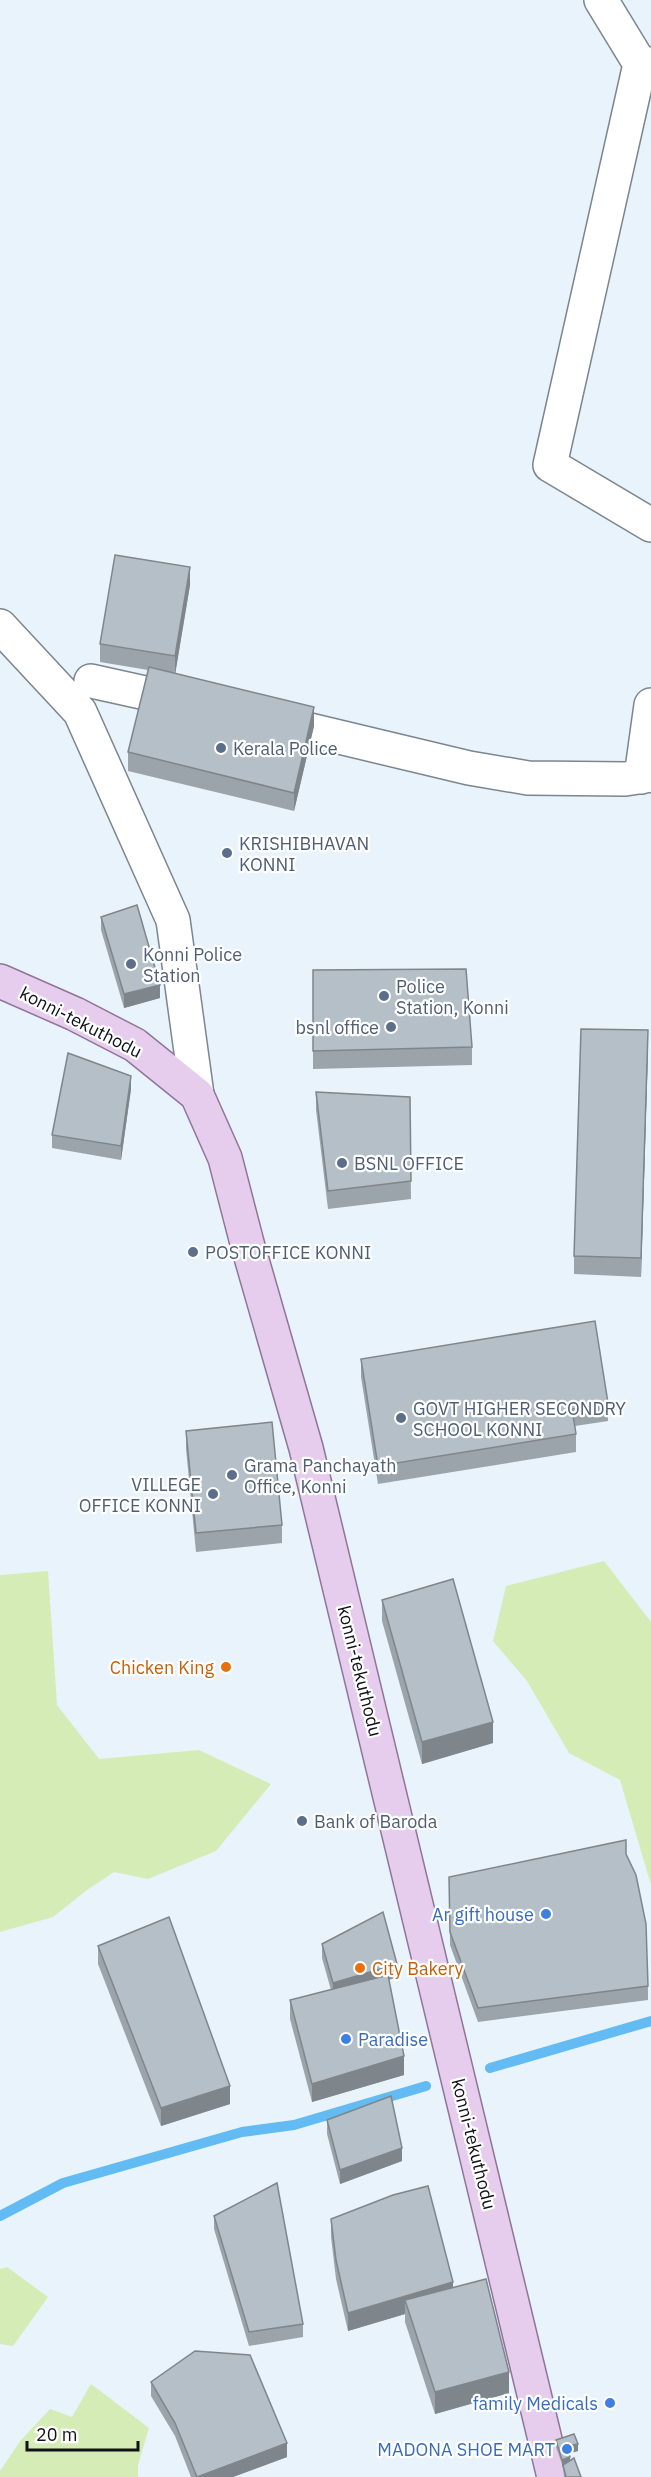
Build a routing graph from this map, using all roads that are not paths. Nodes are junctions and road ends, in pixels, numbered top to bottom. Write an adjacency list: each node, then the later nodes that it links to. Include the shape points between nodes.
1 (601, 0): 2 (street)
2 (646, 64): 3 (street, via 550,465)
3 (651, 525)
4 (0, 626): 9 (street, via 80,712 173,920)
5 (91, 681): 7 (street, via 469,768 528,778)
6 (651, 705): 7 (street)
7 (646, 776)
8 (0, 981): 9 (main road, konni-tekuthodu, via 135,1045)
9 (197, 1095): 10 (main road, konni-tekuthodu, via 225,1158 306,1448)
10 (554, 2477)

